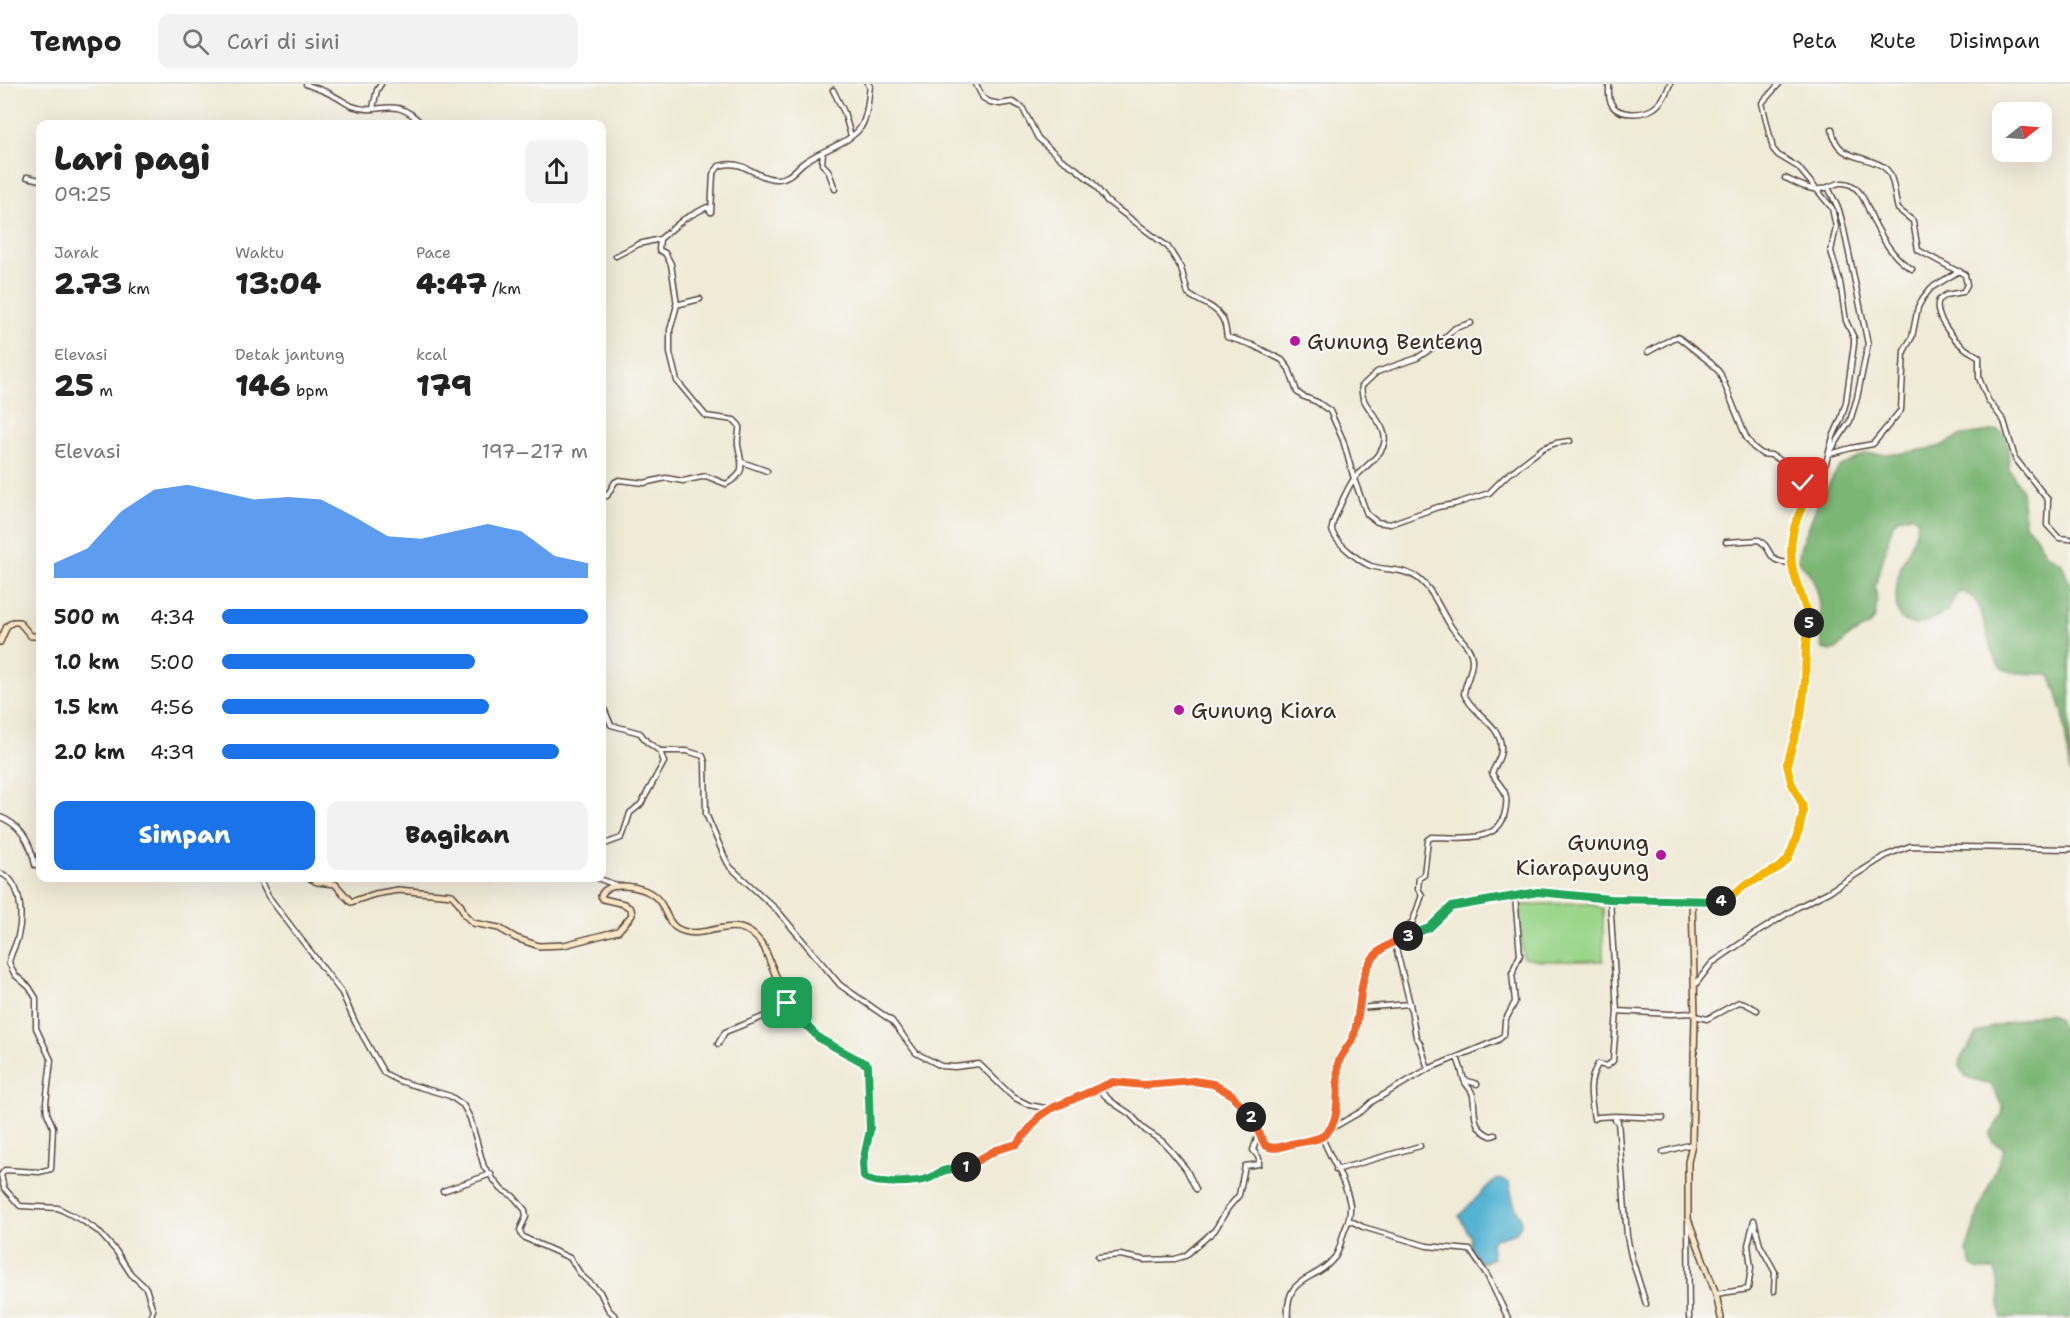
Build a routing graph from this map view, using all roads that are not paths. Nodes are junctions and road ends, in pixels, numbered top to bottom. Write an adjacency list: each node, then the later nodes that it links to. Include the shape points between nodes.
1 (306, 84): 9 (street, via 353,107)
2 (381, 84): 9 (street)
3 (868, 84): 12 (street, via 863,123)
4 (976, 84): 32 (street, via 983,98 990,102 1012,102 1022,107 1038,138 1092,182 1107,201 1168,247 1181,268 1188,294 1221,316 1227,337 1283,361 1300,396 1331,413)
5 (1609, 84): 6 (street, via 1611,105 1629,114 1653,109)
6 (1670, 84)
7 (1779, 84): 19 (street, via 1762,103 1771,147 1797,167)
8 (833, 90): 12 (street)
9 (372, 108): 10 (street, via 402,109)
10 (418, 120)
11 (1833, 129): 23 (street, via 1845,151 1888,170 1898,209 1913,221 1918,250)
12 (851, 136): 13 (street)
13 (823, 151): 18 (street, via 822,164); 20 (street, via 781,179 741,165 719,166 713,174 711,212 706,207 692,214)
14 (27, 177): 16 (street)
15 (1785, 178): 19 (street)
16 (36, 179)
17 (1828, 187): 19 (street); 22 (street, via 1842,182 1852,186 1888,246 1900,262); 29 (street, via 1843,225 1868,344 1850,421)
18 (835, 189)
19 (1816, 189): 29 (street, via 1832,208 1836,227 1831,251 1846,321 1854,338 1846,402)
20 (660, 239): 21 (street); 25 (street, via 659,250 671,264)
21 (616, 256)
22 (1912, 269)
23 (1957, 271): 29 (street, via 1930,288 1918,307 1912,337 1904,351 1900,414 1873,444); 35 (street, via 1965,275 1968,283 1963,292 1939,300 1936,304 1940,317 1956,339 1978,357 1979,378 1988,400 2004,421 2015,458 2048,500 2047,525 2060,538)
24 (700, 299): 25 (street)
25 (676, 305): 30 (street, via 670,353 677,381 706,416 734,420 739,425)
26 (1471, 323): 32 (street, via 1453,329 1424,354 1380,370 1363,383 1361,394 1382,427 1384,443)
27 (1648, 352): 33 (street, via 1678,337 1711,363 1723,379 1753,447 1787,464 1794,479)
28 (1570, 441): 32 (street, via 1543,448 1489,493 1390,524 1377,522 1367,514)
29 (1829, 453): 33 (street)
30 (742, 462): 31 (street); 34 (street, via 738,474 728,484 706,476 644,483 619,480)
31 (767, 471)
32 (1354, 479): 54 (street, via 1346,490 1332,532 1340,544 1366,564 1405,572 1419,580 1468,648 1472,666 1464,694 1499,738 1501,751 1492,772 1505,793 1507,805 1502,822 1493,832 1428,840 1424,875 1419,878 1422,895 1408,928)
33 (1811, 488): 37 (street, via 1793,528)
34 (606, 496)
35 (2070, 539)
36 (1726, 542): 37 (street, via 1759,540 1772,558)
37 (1791, 563): 53 (street, via 1809,624 1801,716 1787,764 1802,804 1799,831 1788,859 1780,867 1742,887 1727,900)
38 (36, 636): 39 (street, via 15,621 7,626)
39 (0, 642)
40 (606, 714): 41 (street, via 610,725 640,733)
41 (660, 752): 43 (street, via 664,762 641,804 630,813 621,838); 68 (street, via 687,751 703,756 706,814 726,860 777,910 840,985 890,1019 918,1054 941,1066 979,1064 1013,1097)
42 (0, 817): 45 (street, via 12,822 25,836)
43 (606, 844)
44 (2070, 849): 55 (street, via 1910,846 1887,855 1714,960)
45 (35, 865)
46 (0, 873): 80 (street, via 14,884 21,911 9,963 36,999 36,1028 51,1063 46,1109 53,1126 50,1170 7,1170)
47 (606, 881): 50 (street)
48 (261, 882): 79 (street, via 341,991 384,1073 450,1096 463,1105 484,1167)
49 (317, 882): 50 (street, via 335,884 351,902 398,890 452,895 473,923 499,928 529,944 548,946 618,931 632,915 631,909 601,896 607,888)
50 (617, 885): 57 (street, via 648,892 672,924 683,930 738,927 751,932 764,947)
51 (1515, 896): 52 (street, via 1543,892); 54 (street, via 1451,907 1429,928); 63 (street, via 1520,955 1512,973 1515,1002 1505,1021 1504,1035)
52 (1610, 899): 53 (street); 60 (street)
53 (1692, 901): 55 (street)
54 (1394, 940): 56 (street); 58 (street, via 1376,954 1366,971)
55 (1694, 986): 61 (street)
56 (1410, 1004): 58 (street); 64 (street, via 1416,1038)
57 (788, 1007): 62 (street, via 725,1032); 68 (street, via 793,1018 820,1039 868,1065 870,1130 863,1171 870,1181 928,1179 965,1167 996,1150 1017,1144)
58 (1358, 1008): 71 (street, via 1354,1035 1338,1062 1337,1107)
59 (1757, 1010): 61 (street, via 1739,1002 1707,1019)
60 (1617, 1011): 61 (street); 69 (street, via 1612,1062 1607,1066 1598,1064 1593,1070 1591,1092 1594,1119)
61 (1695, 1014): 75 (street)
62 (718, 1044)
63 (1457, 1057): 64 (street); 65 (street)
64 (1428, 1069): 71 (street)
65 (1464, 1080): 66 (street); 73 (street, via 1473,1095 1477,1122 1485,1133)
66 (1477, 1084)
67 (1097, 1089): 68 (street); 72 (street, via 1118,1082 1213,1084 1231,1094); 81 (street, via 1163,1142)
68 (1050, 1109)
69 (1616, 1116): 70 (street); 88 (street, via 1627,1236)
70 (1663, 1118)
71 (1329, 1130): 74 (street)
72 (1259, 1132): 74 (street, via 1265,1145 1276,1148); 85 (street, via 1253,1150 1259,1164 1245,1166 1239,1195 1215,1230 1185,1256 1145,1260 1119,1255)
73 (1495, 1135)
74 (1322, 1137): 78 (street)
75 (1692, 1144): 77 (street); 83 (street, via 1688,1162)
76 (1420, 1146): 78 (street)
77 (1663, 1152)
78 (1336, 1170): 84 (street, via 1349,1203)
79 (491, 1174): 82 (street); 90 (street, via 501,1189 525,1210 522,1236 570,1258)
80 (1, 1175): 89 (street, via 4,1188 20,1206 58,1208 98,1231 146,1288 153,1310)
81 (1197, 1189)
82 (443, 1191)
83 (1688, 1219): 87 (street); 93 (street)
84 (1349, 1220): 91 (street, via 1335,1257 1303,1280 1289,1296); 92 (street, via 1428,1246 1470,1250)
85 (1098, 1257)
86 (1774, 1291): 87 (street, via 1776,1272 1760,1245 1754,1220 1748,1245 1748,1289)
87 (1716, 1294): 94 (street)
88 (1646, 1304)
89 (150, 1318)
90 (617, 1318)
91 (1288, 1318)
92 (1508, 1318)
93 (1689, 1318)
94 (1721, 1318)

